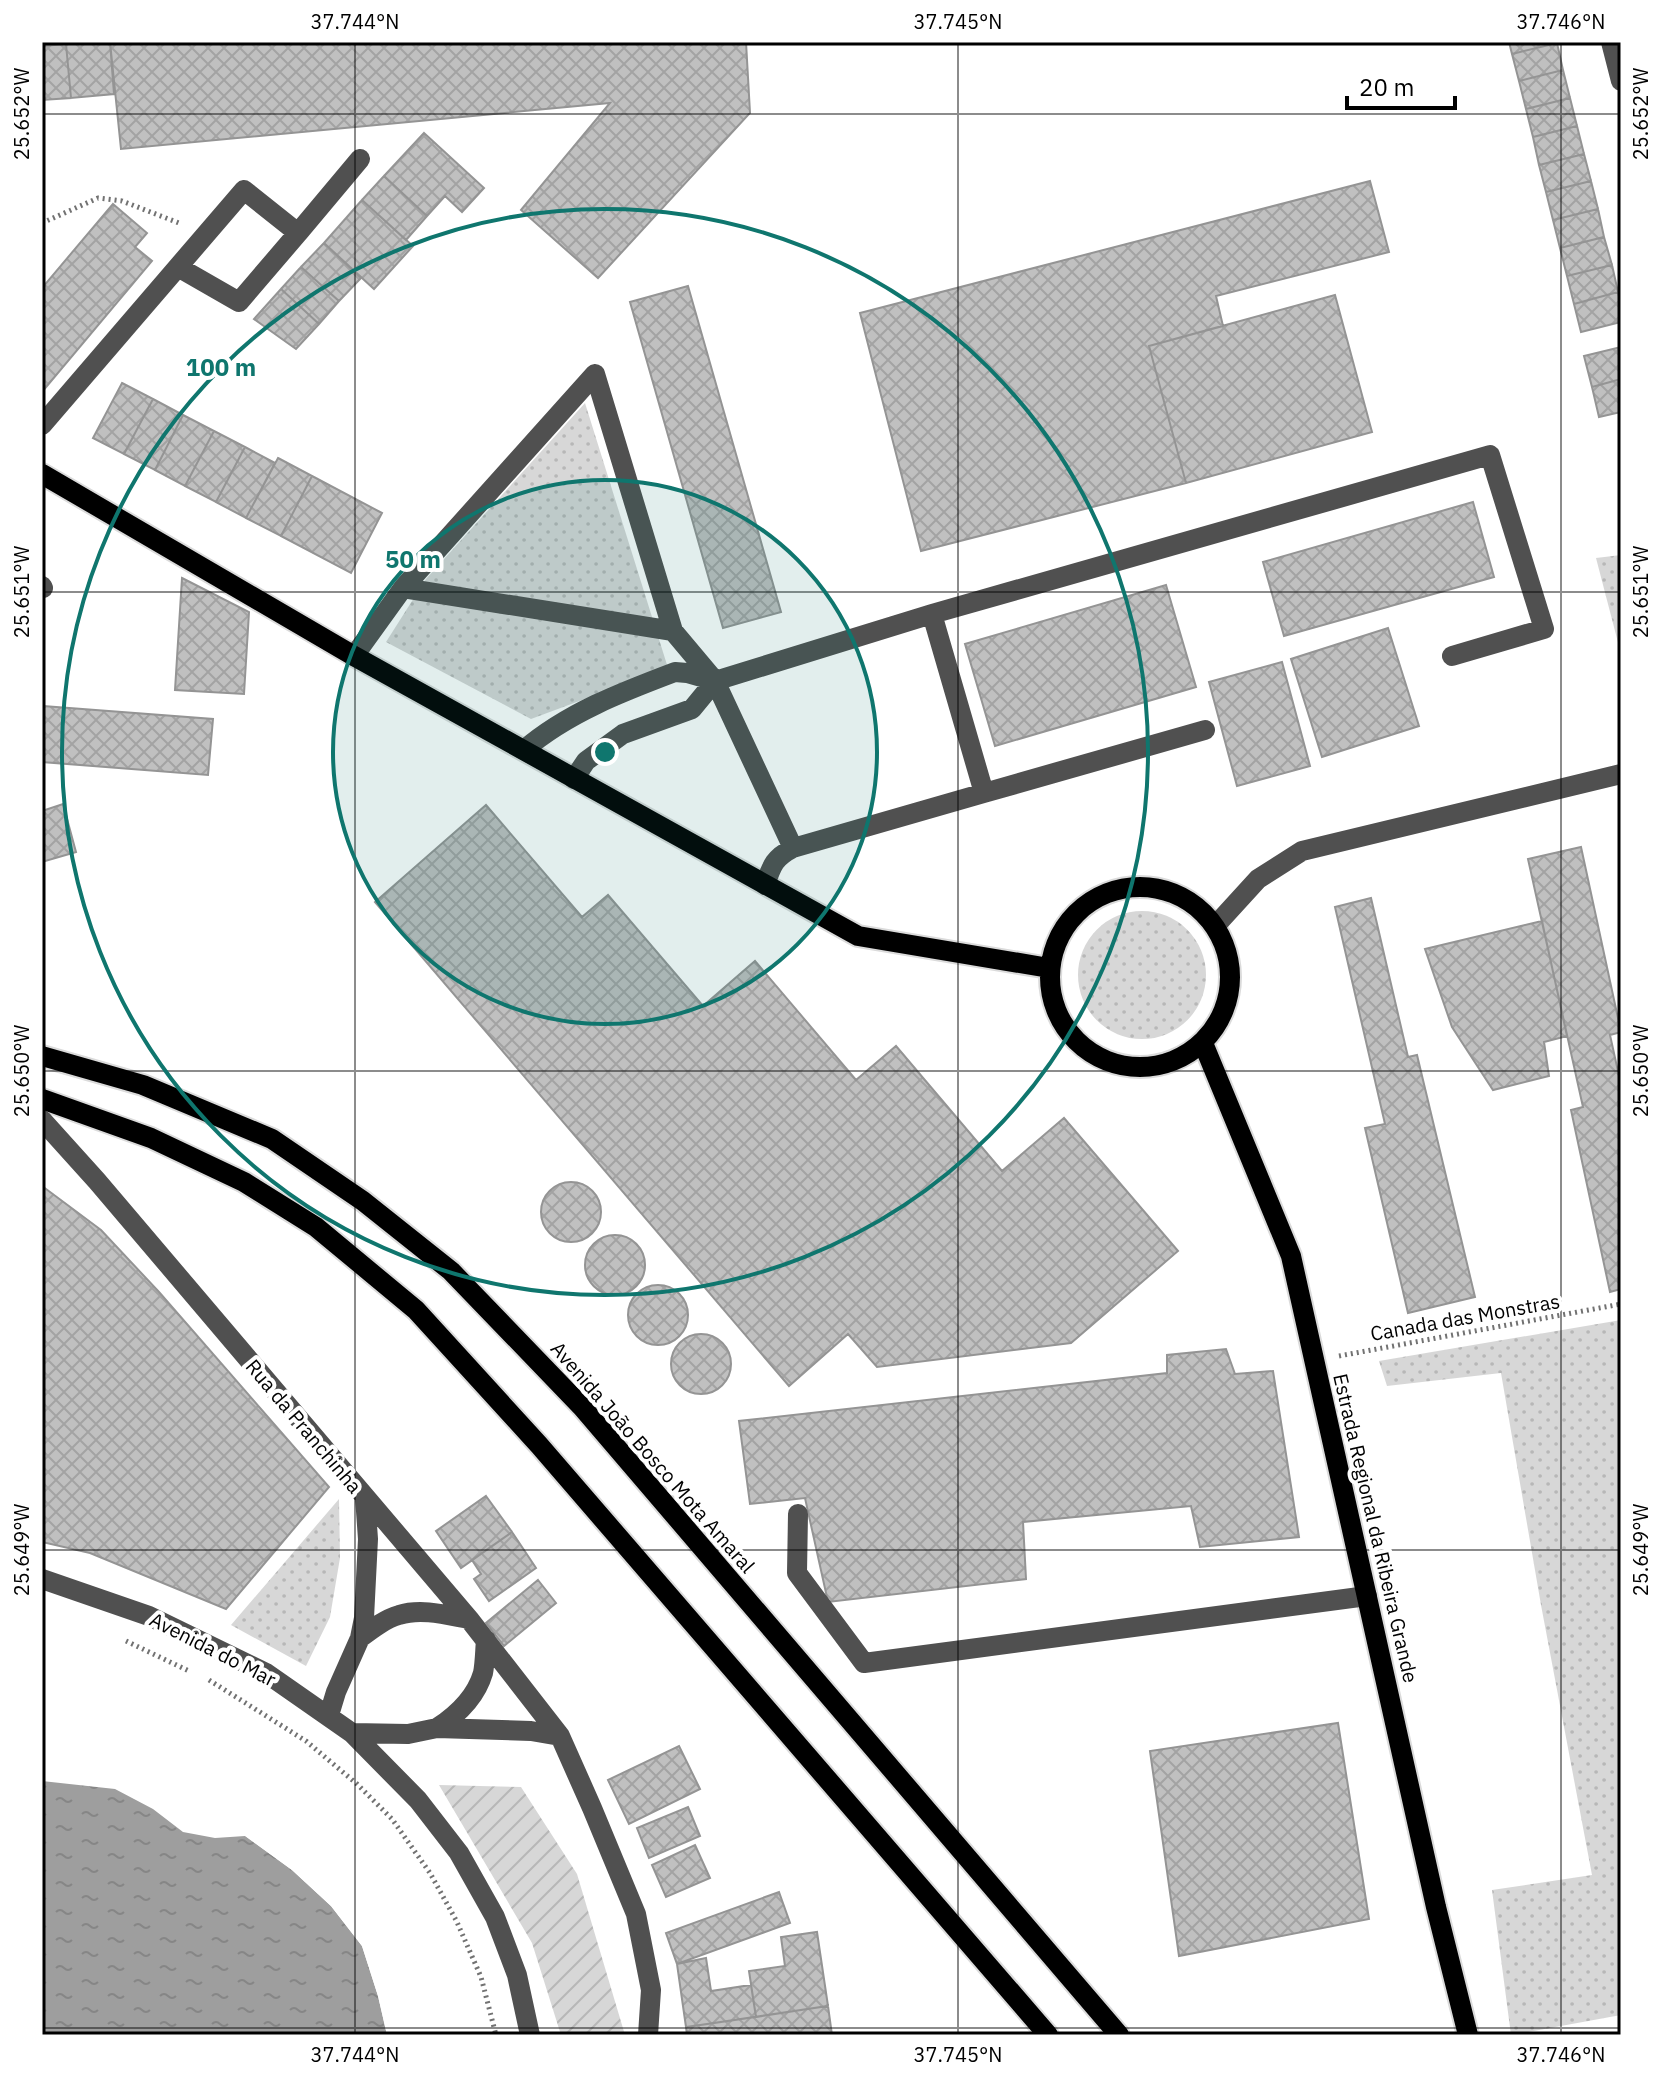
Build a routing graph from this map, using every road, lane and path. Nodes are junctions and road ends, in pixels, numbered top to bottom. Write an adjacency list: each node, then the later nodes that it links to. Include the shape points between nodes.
1 (1611, 42): 2 (street)
2 (1621, 81)
3 (360, 159): 5 (street)
4 (42, 223): 6 (path, via 98,198 122,201)
5 (298, 233): 6 (street, via 244,190); 7 (street, via 239,302)
6 (207, 234): 7 (street)
7 (178, 267): 8 (street)
8 (42, 425)
9 (42, 474): 13 (main road)
10 (403, 588): 12 (street); 12 (street, via 595,374); 13 (street)
11 (932, 614): 14 (street, via 1490,455 1544,629); 15 (street); 20 (street)
12 (673, 631): 15 (street)
13 (354, 656): 17 (main road)
14 (1452, 656)
15 (715, 681): 17 (street, via 675,672 589,707); 19 (street, via 692,709 623,734 586,761); 21 (street)
16 (1205, 730): 20 (street)
17 (524, 750): 19 (main road)
18 (1621, 774): 23 (street, via 1302,851 1258,879)
19 (574, 779): 22 (main road)
20 (984, 793): 21 (street)
21 (793, 848): 22 (street, via 772,864)
22 (765, 885): 24 (main road, via 858,936)
23 (1216, 925): 24 (main road, via 1193,902 1173,892 1143,885 1114,889 1086,903 1064,926); 25 (main road, via 1230,960 1231,992 1222,1017)
24 (1049, 968): 25 (main road, via 1052,1000 1062,1024 1093,1055 1122,1067 1162,1066)
25 (1203, 1043): 30 (main road, Estrada Regional da Ribeira Grande, via 1291,1256)
26 (42, 1056): 47 (main road, Avenida João Bosco Mota Amaral, via 143,1085 272,1139 363,1201 451,1271 582,1407)
27 (42, 1099): 46 (main road, via 151,1138 244,1182 316,1227 416,1310 539,1445)
28 (42, 1120): 31 (street, Rua da Pranchinha)
29 (1621, 1304): 30 (path, Canada das Monstras)
30 (1314, 1361): 34 (main road, Estrada Regional da Ribeira Grande)
31 (365, 1497): 35 (street, Rua da Pranchinha); 37 (street, via 368,1539)
32 (798, 1514): 34 (street, via 797,1573 864,1663)
33 (42, 1579): 39 (street, Avenida do Mar, via 149,1616 266,1673)
34 (1367, 1596): 48 (main road, Estrada Regional da Ribeira Grande)
35 (469, 1619): 37 (street, via 428,1612 399,1615); 38 (street, Rua da Pranchinha)
36 (114, 1636): 43 (path, via 211,1681 306,1741 392,1819 457,1922 481,1977)
37 (360, 1638): 39 (street)
38 (486, 1640): 40 (street, via 483,1674 471,1698); 42 (street, Rua da Pranchinha)
39 (329, 1715): 41 (street, Avenida do Mar)
40 (437, 1728): 41 (street, via 408,1734); 42 (street)
41 (352, 1733): 44 (street, Avenida do Mar, via 418,1800 459,1853 495,1917 517,1975)
42 (560, 1736): 45 (street, Rua da Pranchinha, via 636,1914 651,1990)
43 (496, 2035)
44 (530, 2035)
45 (648, 2035)
46 (1048, 2035)
47 (1119, 2035)
48 (1468, 2035)

